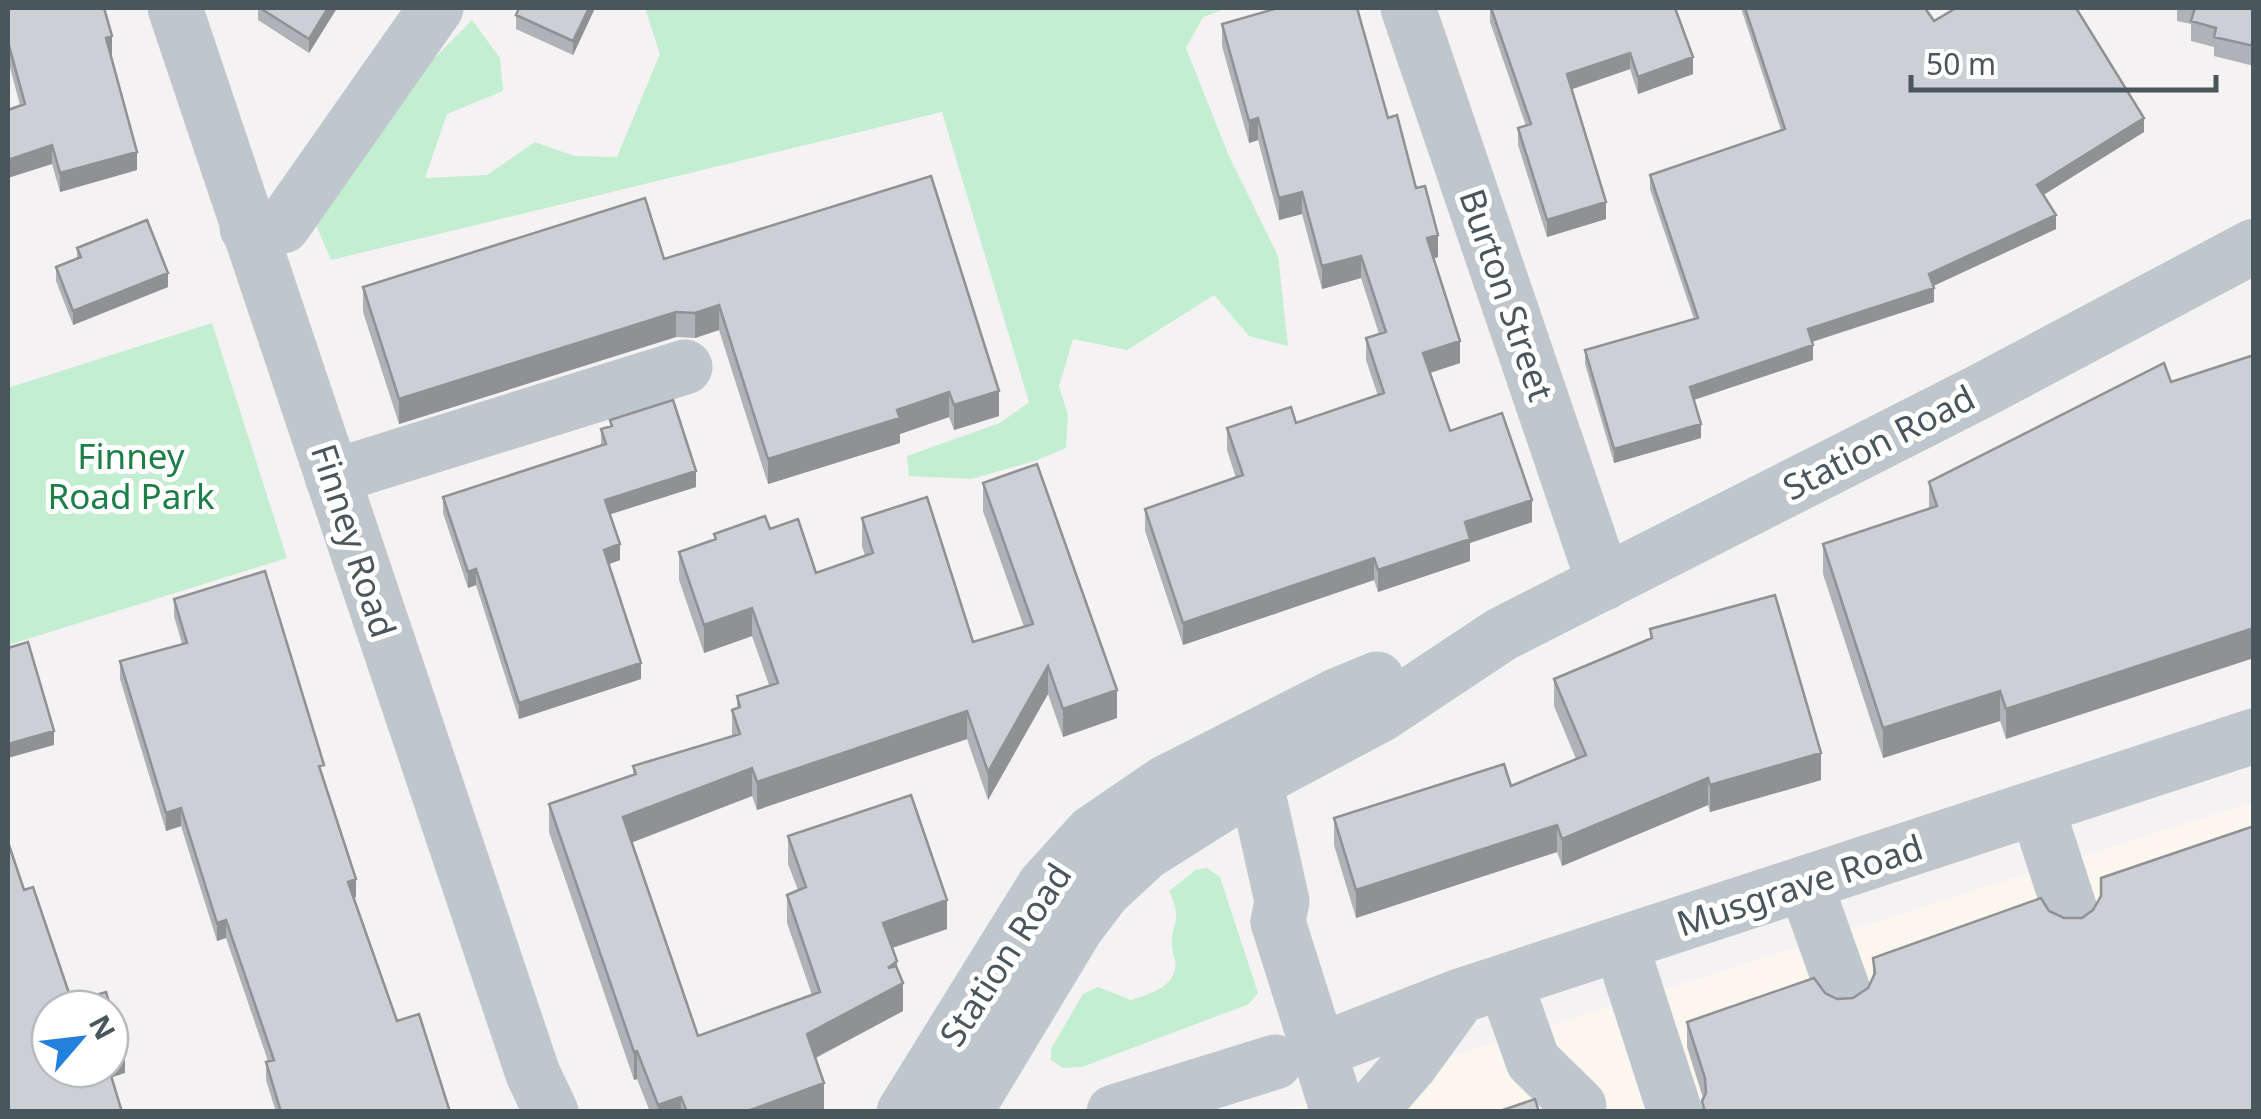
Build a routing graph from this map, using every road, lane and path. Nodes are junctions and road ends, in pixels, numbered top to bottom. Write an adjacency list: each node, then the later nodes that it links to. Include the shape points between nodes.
1 (175, 8): 4 (street, Finney Road)
2 (436, 8): 4 (street, via 283,226)
3 (1408, 8): 8 (street, Burton Street)
4 (247, 228): 7 (street, Finney Road)
5 (2254, 246): 8 (street, Station Road)
6 (684, 367): 7 (street)
7 (332, 477): 22 (street, Finney Road)
8 (1604, 583): 10 (street, Station Road, via 1502,634 1380,715)
9 (2254, 736): 11 (street, Musgrave Road)
10 (1250, 762): 12 (street, Station Road); 14 (street); 19 (street, Station Road, via 1139,798 1074,851 1044,886)
11 (2037, 808): 13 (street, Musgrave Road); 15 (street)
12 (1187, 826): 14 (street, via 1245,867); 24 (street, Station Road, via 1145,853 1098,900 1061,952)
13 (1805, 882): 16 (street, Musgrave Road); 18 (street)
14 (1270, 895): 25 (street, bridge)
15 (2071, 913)
16 (1620, 945): 17 (street, Musgrave Road); 28 (street)
17 (1483, 989): 20 (street, Musgrave Road); 23 (street, via 1533,1062); 25 (street)
18 (1844, 993)
19 (954, 1034): 24 (street, via 956,1069); 26 (street, Station Road)
20 (1347, 1040)
21 (1274, 1062): 27 (street)
22 (541, 1099)
23 (1579, 1106)
24 (976, 1107)
25 (1358, 1109)
26 (904, 1112)
27 (1114, 1112)
28 (1674, 1112)

